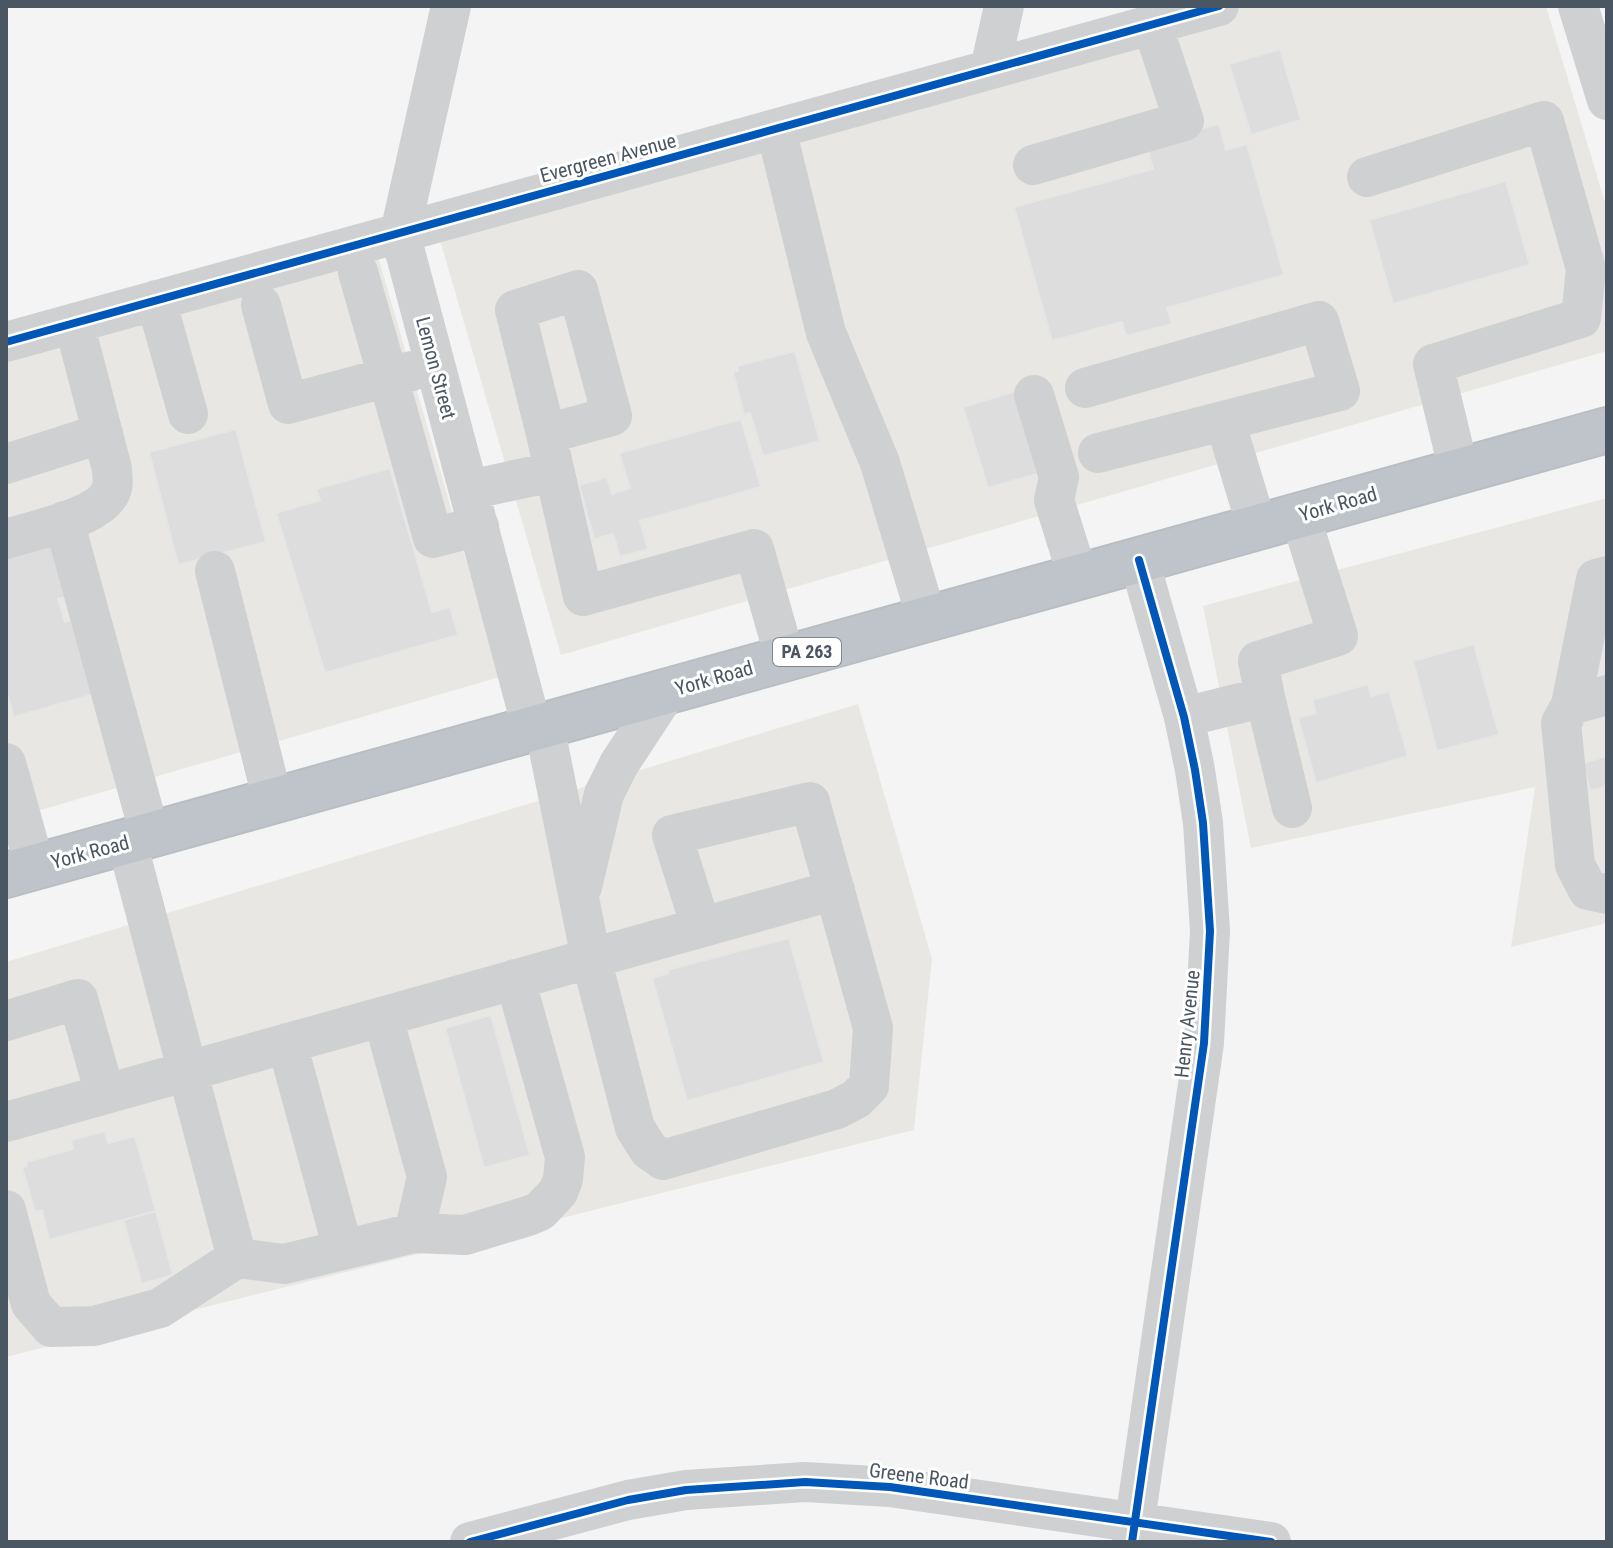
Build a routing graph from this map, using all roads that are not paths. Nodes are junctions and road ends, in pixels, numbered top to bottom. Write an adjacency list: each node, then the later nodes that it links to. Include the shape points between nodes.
1 (451, 6): 12 (street, Lemon Street)
2 (1004, 6): 6 (street)
3 (1219, 6): 5 (street, Evergreen Avenue)
4 (1578, 6): 7 (street)
5 (1152, 24): 6 (street, Evergreen Avenue); 9 (street, via 1184,121)
6 (990, 69): 8 (street, Evergreen Avenue)
7 (1607, 100)
8 (776, 129): 12 (street, Evergreen Avenue); 38 (street, via 826,333 880,463)
9 (1033, 165)
10 (1367, 177): 11 (street, via 1544,121)
11 (1591, 224): 28 (street, via 1581,318 1433,364)
12 (400, 233): 14 (street, Evergreen Avenue); 18 (street, Lemon Street)
13 (358, 272): 19 (street)
14 (156, 300): 16 (street, Evergreen Avenue); 22 (street)
15 (261, 305): 19 (street, via 288,404)
16 (74, 323): 17 (street, Evergreen Avenue); 25 (street)
17 (6, 342)
18 (435, 365): 19 (street); 29 (street, Lemon Street)
19 (388, 377): 29 (street, via 433,538)
20 (1085, 388): 23 (street, via 1319,321 1340,391)
21 (1034, 395): 37 (street, via 1059,477 1054,500)
22 (188, 414)
23 (1225, 421): 26 (street); 32 (street)
24 (1607, 430): 28 (highway, York Road / PA 263)
25 (103, 433): 27 (street); 31 (street, via 112,488 103,503)
26 (1098, 453)
27 (6, 464)
28 (1459, 471): 30 (highway, York Road / PA 263)
29 (474, 508): 39 (street, via 549,453 583,596 754,549); 44 (street, Lemon Street)
30 (1300, 515): 32 (highway, York Road / PA 263); 41 (street, via 1351,633 1258,661)
31 (77, 516): 33 (street); 48 (street)
32 (1257, 527): 34 (highway, York Road / PA 263)
33 (6, 539)
34 (1139, 560): 37 (highway, York Road / PA 263); 43 (street, Henry Avenue)
35 (215, 571): 46 (street)
36 (1607, 576): 42 (street, via 1596,579)
37 (1078, 577): 38 (highway, York Road / PA 263)
38 (927, 619): 39 (highway, York Road / PA 263)
39 (785, 658): 40 (highway, York Road / PA 263)
40 (667, 691): 44 (highway, York Road / PA 263); 52 (street, via 604,794)
41 (1265, 697): 43 (street); 47 (street)
42 (1589, 700): 51 (street, via 1561,723 1575,865 1588,890)
43 (1184, 717): 66 (street, Henry Avenue, via 1203,823 1209,987)
44 (538, 726): 46 (highway, York Road / PA 263); 52 (street, Lemon Street)
45 (6, 763): 49 (street)
46 (273, 801): 48 (highway, York Road / PA 263)
47 (1292, 808)
48 (139, 839): 49 (highway, York Road / PA 263); 59 (street)
49 (20, 871)
50 (835, 890): 53 (street); 53 (street, via 810,802 672,835); 54 (street, Lemon Street, via 873,1028 869,1086 837,1109 663,1160 635,1128)
51 (1607, 894)
52 (579, 898): 54 (street, Lemon Street)
53 (701, 927): 54 (street)
54 (591, 958): 55 (street)
55 (515, 979): 56 (street); 63 (street, via 565,1157 563,1179 550,1202 528,1216 465,1235)
56 (383, 1017): 58 (street); 63 (street, via 427,1177)
57 (6, 1021): 60 (street, via 78,999)
58 (287, 1043): 59 (street); 64 (street)
59 (187, 1071): 60 (street); 65 (street)
60 (105, 1094): 61 (street)
61 (6, 1122)
62 (6, 1210): 65 (street, via 31,1304 51,1327 94,1326 160,1308)
63 (414, 1233): 64 (street)
64 (343, 1249): 65 (street, via 284,1264)
65 (237, 1258)
66 (1133, 1532): 67 (street, Greene Road, via 890,1487 805,1482 686,1490 628,1500); 68 (street, Greene Road)
67 (487, 1540)
68 (1271, 1542)

